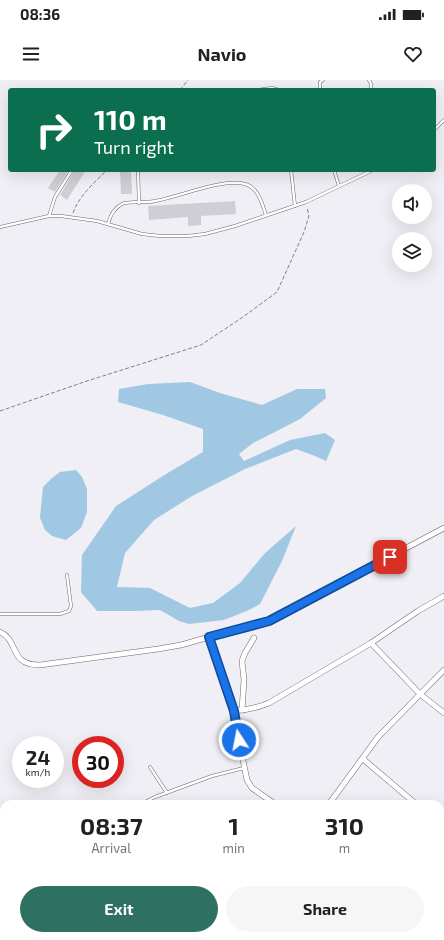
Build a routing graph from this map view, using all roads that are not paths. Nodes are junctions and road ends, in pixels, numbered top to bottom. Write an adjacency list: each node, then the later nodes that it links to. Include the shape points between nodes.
1 (444, 120): 2 (lane)
2 (436, 128)
3 (71, 172): 12 (lane, via 56,197)
4 (138, 172): 9 (lane)
5 (291, 172): 10 (lane)
6 (335, 172): 8 (lane)
7 (369, 172): 8 (lane)
8 (339, 186): 10 (lane)
9 (139, 203): 11 (lane, via 164,200 218,185 245,184 258,194); 13 (lane, via 123,204 115,209)
10 (295, 206): 11 (lane)
11 (266, 215): 13 (lane, via 235,226 188,236 142,234)
12 (49, 216): 13 (lane, via 72,217); 14 (lane)
13 (108, 224)
14 (0, 227)
15 (444, 528): 20 (street, via 269,621)
16 (67, 575): 18 (lane, via 71,606 69,611 60,614)
17 (444, 596): 22 (street)
18 (0, 614)
19 (0, 632): 20 (street, via 8,638 18,657 32,665 158,649)
20 (209, 637): 26 (street)
21 (254, 638): 25 (street, via 242,661)
22 (371, 643): 24 (street); 25 (street, via 270,703)
23 (444, 670): 24 (street)
24 (420, 694): 27 (street); 28 (street, via 378,737)
25 (242, 710): 26 (street)
26 (234, 711): 30 (street)
27 (444, 713)
28 (363, 759): 34 (street); 35 (street)
29 (150, 767): 31 (lane)
30 (245, 768): 31 (lane, via 212,776); 33 (street, via 247,780 252,788)
31 (167, 793): 32 (lane)
32 (148, 800)
33 (269, 800)
34 (332, 800)
35 (411, 800)

